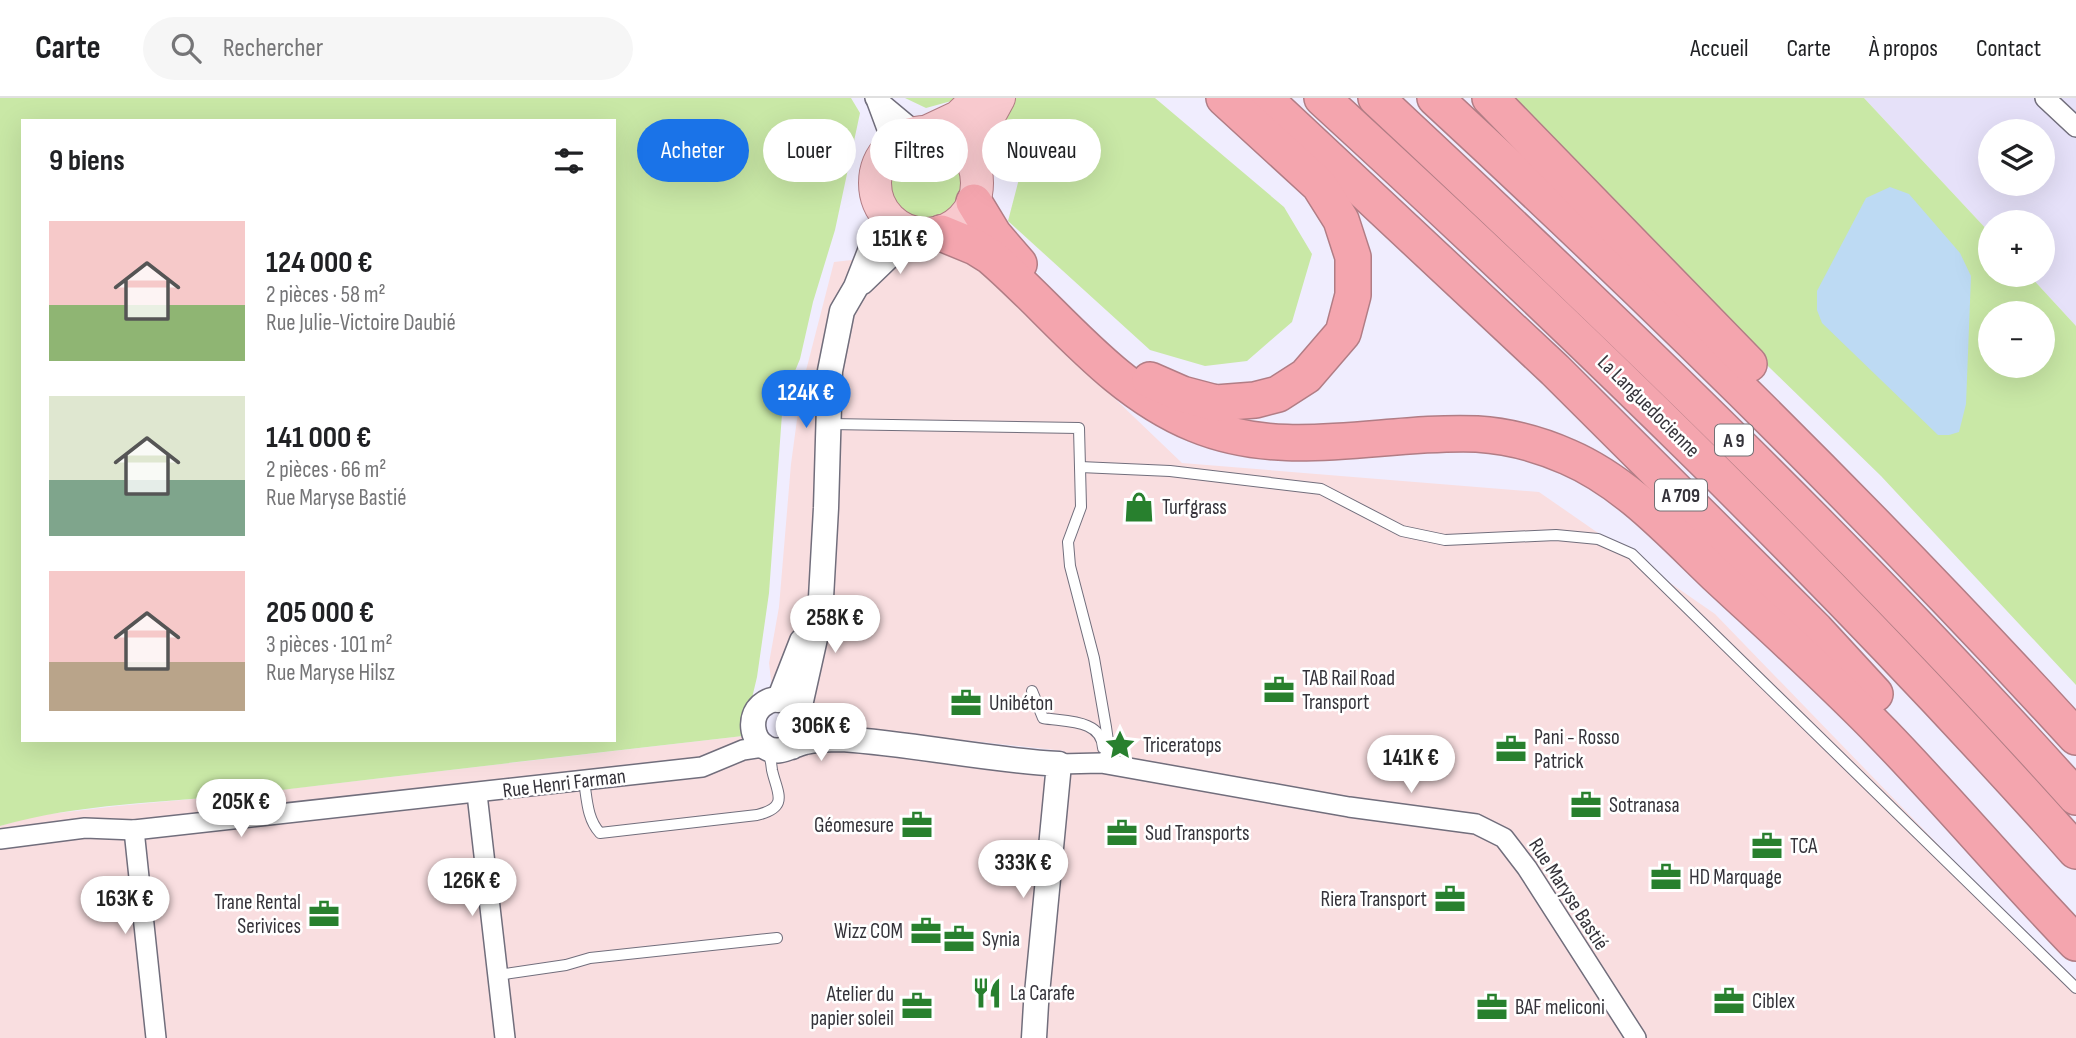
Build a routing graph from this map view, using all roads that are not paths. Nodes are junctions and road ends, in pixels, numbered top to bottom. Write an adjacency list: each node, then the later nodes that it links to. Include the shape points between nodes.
1 (875, 98): 11 (street); 12 (street)
2 (978, 98): 13 (main road)
3 (999, 98): 16 (main road, via 976,139)
4 (1224, 98): 18 (highway, via 1319,185 1341,220 1353,257 1353,295 1343,333 1306,376 1278,394 1216,403 1145,378 1022,267 994,235)
5 (1264, 98): 38 (highway, A 709, via 1555,370 1816,630)
6 (1322, 98): 37 (highway, La Languedocienne / A 9, via 1485,247 1716,472)
7 (1376, 98): 34 (highway, La Languedocienne / A 9, via 1764,469)
8 (1435, 98): 26 (highway, via 1751,399)
9 (1490, 98): 26 (highway, via 1894,520 1969,603)
10 (2045, 98): 14 (street)
11 (883, 119)
12 (904, 119)
13 (953, 119)
14 (2076, 127)
15 (968, 154): 16 (main road)
16 (974, 164): 18 (main road)
17 (875, 182): 19 (main road)
18 (974, 202): 20 (main road, via 957,224)
19 (885, 214): 20 (main road, via 897,225); 21 (street)
20 (927, 233): 21 (street); 40 (highway, via 975,247 991,257 1114,373 1164,409 1197,425 1284,443 1496,436 1555,451 1597,472 1652,515 1843,693)
21 (856, 287): 22 (street, via 842,311 830,371)
22 (829, 424): 23 (lane, via 1079,428); 25 (street, via 820,616)
23 (1080, 467): 29 (lane, via 1081,507 1068,542 1109,748); 42 (lane, via 1183,472 1321,489 1402,531 1434,538 1566,536 1598,539 1632,554)
24 (1032, 691): 29 (lane, via 1043,718 1087,724 1098,733 1103,744)
25 (794, 712): 27 (street, Rue Henri Farman); 28 (street, via 803,734); 28 (street, via 769,701 756,712)
26 (2075, 736)
27 (841, 739): 28 (street, Rue Henri Farman); 30 (street, Rue Henri Farman)
28 (772, 744): 31 (lane); 31 (lane); 32 (street, Rue Henri Farman, via 720,751 686,768)
29 (1101, 763): 30 (street, Rue Maryse Bastié); 46 (street, Rue Maryse Bastié, via 1349,807 1476,824 1504,838)
30 (1059, 764): 45 (street)
31 (775, 778): 32 (lane, via 779,798 771,811 600,833 590,817)
32 (583, 781): 33 (street, Rue Henri Farman)
33 (477, 794): 35 (street); 41 (street, Rue Henri Farman)
34 (2076, 797)
35 (134, 830): 36 (street, via 85,828); 43 (street)
36 (0, 839)
37 (2076, 851)
38 (2076, 913)
39 (777, 938): 41 (lane, via 590,958)
40 (2076, 943)
41 (498, 975): 44 (street, Rue Henri Farman)
42 (2076, 988)
43 (156, 1038)
44 (505, 1038)
45 (1034, 1038)
46 (1636, 1038)

